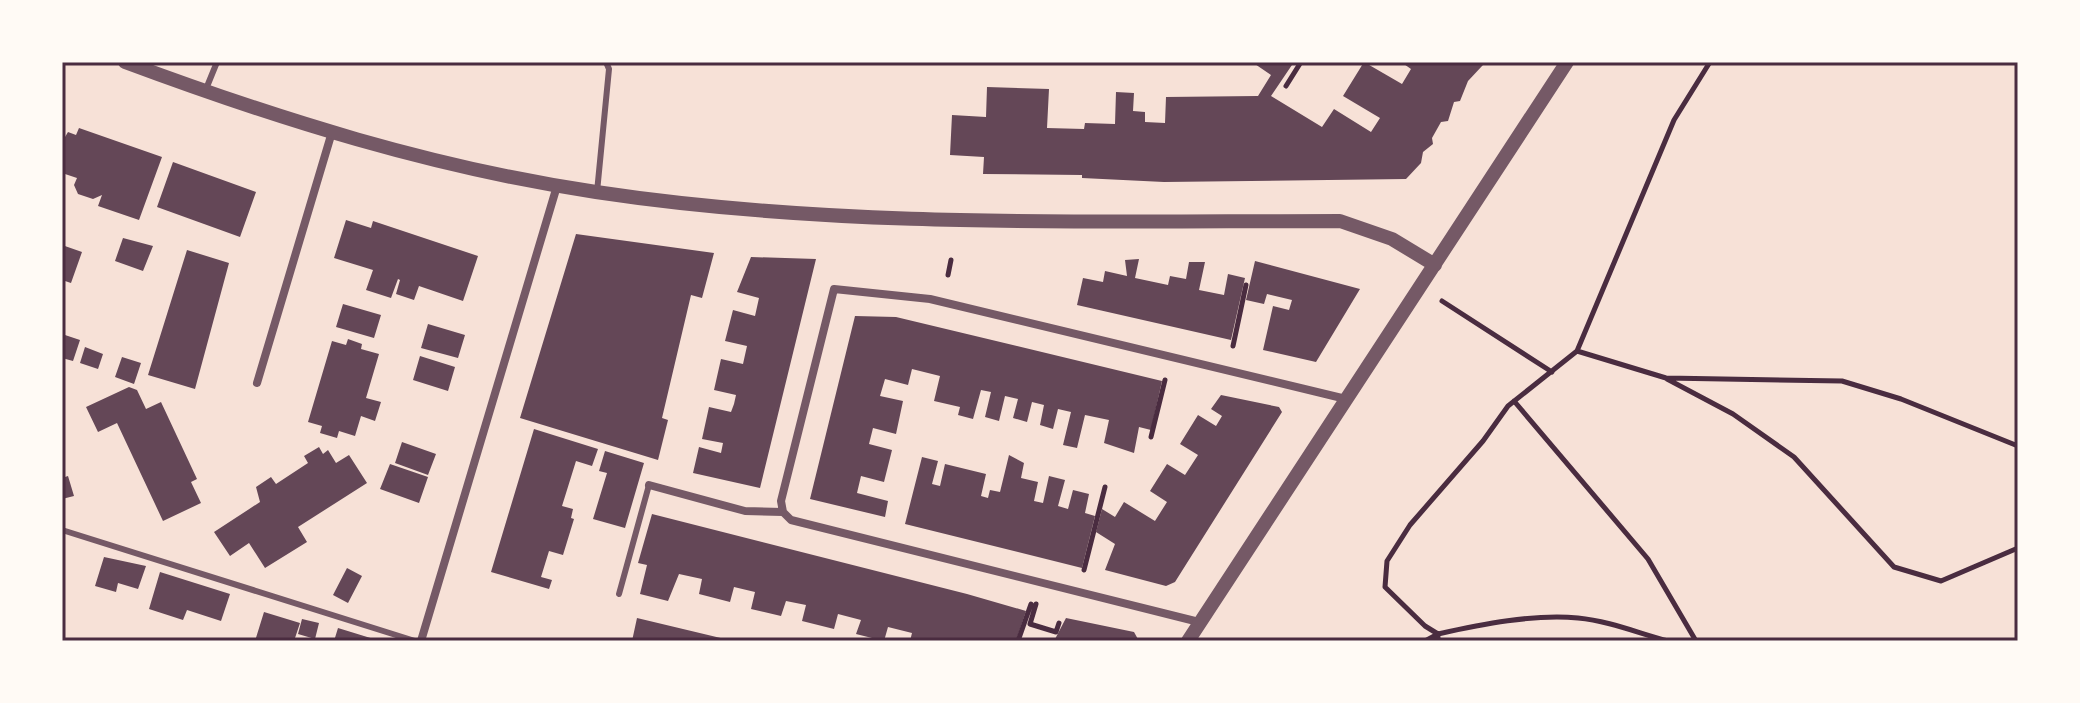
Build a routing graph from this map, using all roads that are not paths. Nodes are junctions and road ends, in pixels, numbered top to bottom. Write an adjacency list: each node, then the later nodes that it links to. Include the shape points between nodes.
1 (125, 62): 5 (street)
2 (217, 62): 5 (lane)
3 (606, 62): 8 (lane)
4 (1567, 62): 9 (street)
5 (205, 92): 6 (street)
6 (332, 132): 7 (street, via 430,160); 10 (street)
7 (557, 186): 8 (street); 17 (street)
8 (597, 192): 9 (street, via 705,206 896,217 1340,221 1392,239)
9 (1435, 265): 11 (street)
10 (257, 383)
11 (1346, 399): 13 (street, via 930,299 834,289 781,501); 16 (street)
12 (649, 485): 13 (street, via 745,511); 15 (lane)
13 (783, 512): 16 (street, via 791,520)
14 (62, 530): 17 (lane)
15 (619, 594)
16 (1199, 622): 18 (street)
17 (418, 641)
18 (1188, 641)

